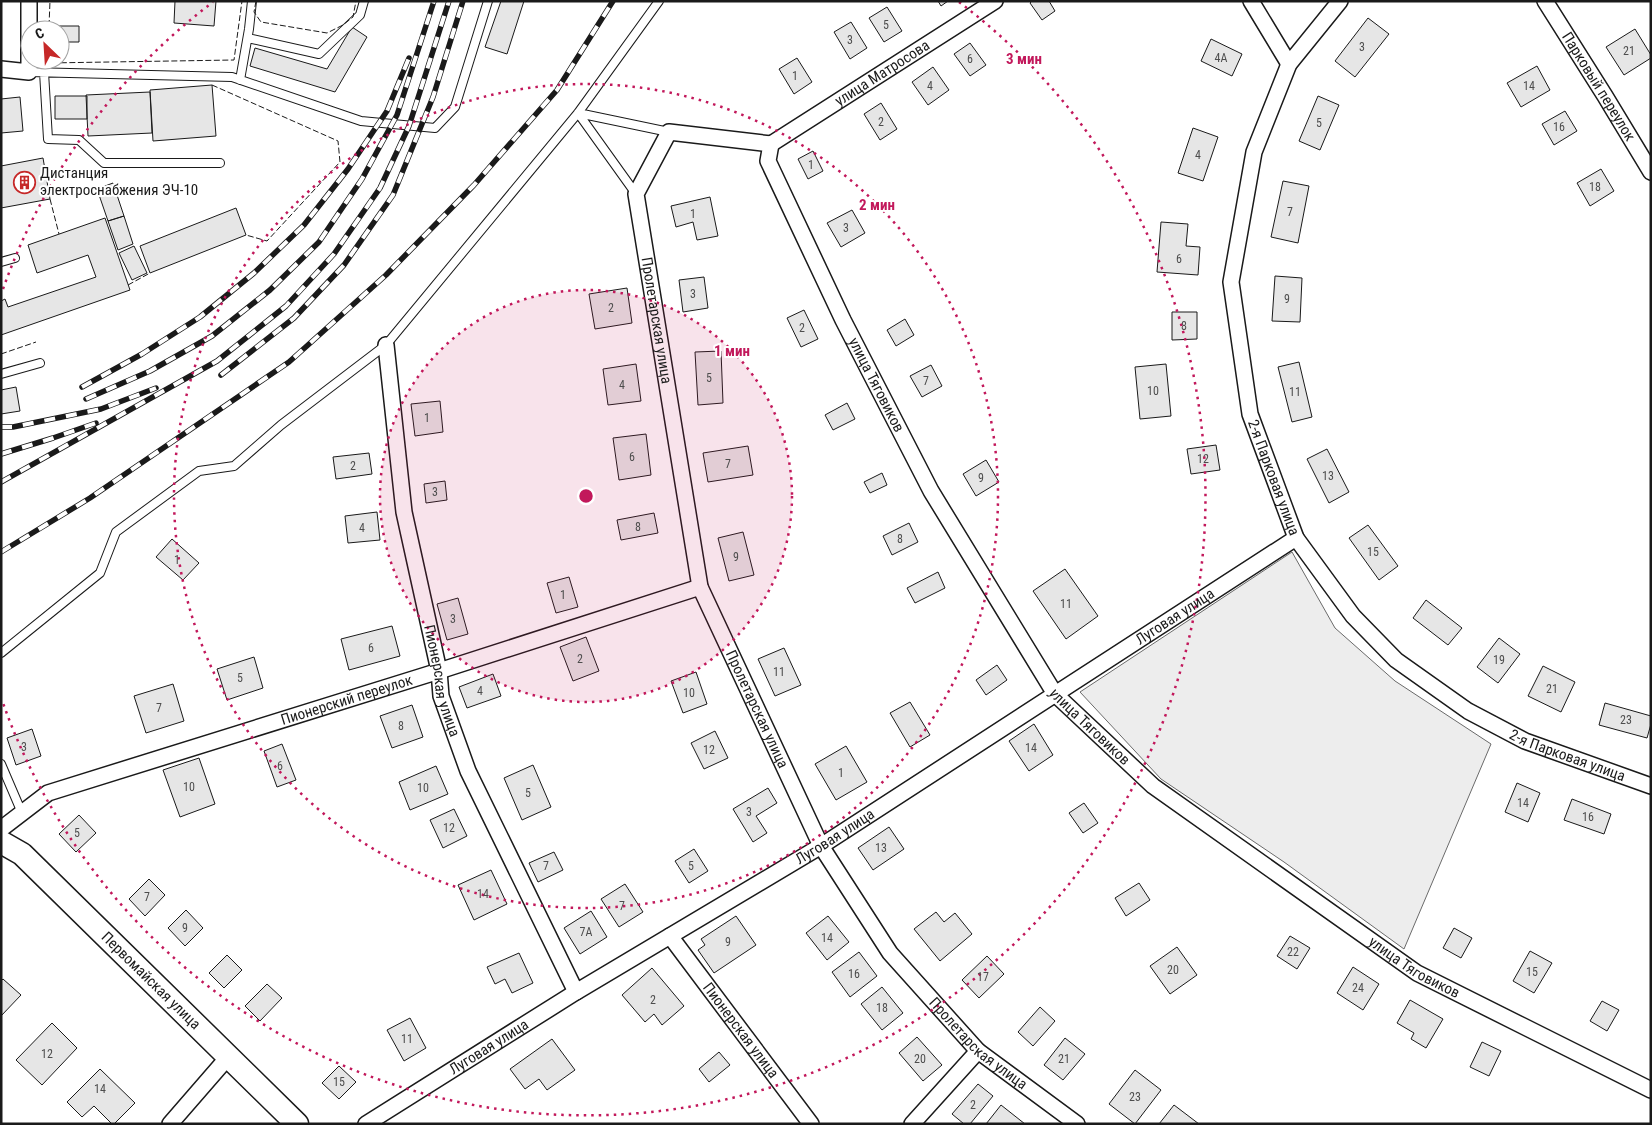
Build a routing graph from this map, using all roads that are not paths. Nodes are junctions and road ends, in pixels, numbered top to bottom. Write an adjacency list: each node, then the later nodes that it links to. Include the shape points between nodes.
1 (29, 1): 13 (street)
2 (252, 1): 10 (lane)
3 (364, 1): 10 (lane, via 360,15 319,54)
4 (488, 1): 15 (lane, via 455,107 435,128 361,122)
5 (660, 1): 16 (lane)
6 (995, 1): 18 (street, улица Матросова)
7 (1251, 1): 11 (street)
8 (1340, 1): 11 (street, 2-я Парковая улица)
9 (1545, 1): 20 (street, Парковый переулок)
10 (248, 38): 15 (lane)
11 (1289, 64): 27 (street, 2-я Парковая улица, via 1254,152 1231,282 1250,414)
12 (1, 69): 13 (street)
13 (29, 72): 14 (lane)
14 (44, 72): 15 (lane, via 232,77); 19 (lane, via 48,139 79,140 104,163)
15 (240, 80)
16 (578, 113): 17 (lane); 21 (lane); 24 (lane)
17 (669, 132): 18 (street); 21 (street)
18 (771, 144): 31 (street, улица Тяговиков, via 768,161 852,337 931,491)
19 (220, 163)
20 (1651, 172)
21 (636, 194): 28 (street, Пролетарская улица)
22 (15, 258): 23 (lane)
23 (1, 262)
24 (386, 345): 29 (lane, via 281,425 234,466 199,471 116,532 100,573); 30 (street, Пионерская улица, via 404,512)
25 (40, 363): 26 (lane)
26 (1, 374)
27 (1296, 538): 31 (street, Луговая улица); 33 (street, 2-я Парковая улица, via 1353,616 1396,660 1468,712 1525,741)
28 (700, 587): 30 (street, Пионерский переулок); 37 (street, Пролетарская улица)
29 (1, 653)
30 (439, 672): 34 (street, Пионерский переулок, via 48,793); 39 (street, Пионерская улица, via 441,696 468,771)
31 (1055, 694): 37 (street, Луговая улица); 42 (street, улица Тяговиков, via 1153,786 1417,973)
32 (1, 764): 34 (lane)
33 (1651, 786)
34 (22, 813): 35 (street, Пионерский переулок)
35 (1, 828)
36 (1, 842): 41 (main road, Первомайская улица, via 22,854)
37 (821, 846): 38 (street, Луговая улица); 40 (street, Пролетарская улица, via 890,953)
38 (670, 936): 39 (street, Луговая улица); 46 (street, Пионерская улица)
39 (576, 992): 45 (street, Луговая улица)
40 (978, 1051): 47 (street); 48 (street, Пролетарская улица)
41 (229, 1056): 43 (street); 44 (main road, Первомайская улица)
42 (1651, 1090)
43 (170, 1124)
44 (297, 1124)
45 (366, 1124)
46 (811, 1124)
47 (912, 1124)
48 (1077, 1124)

